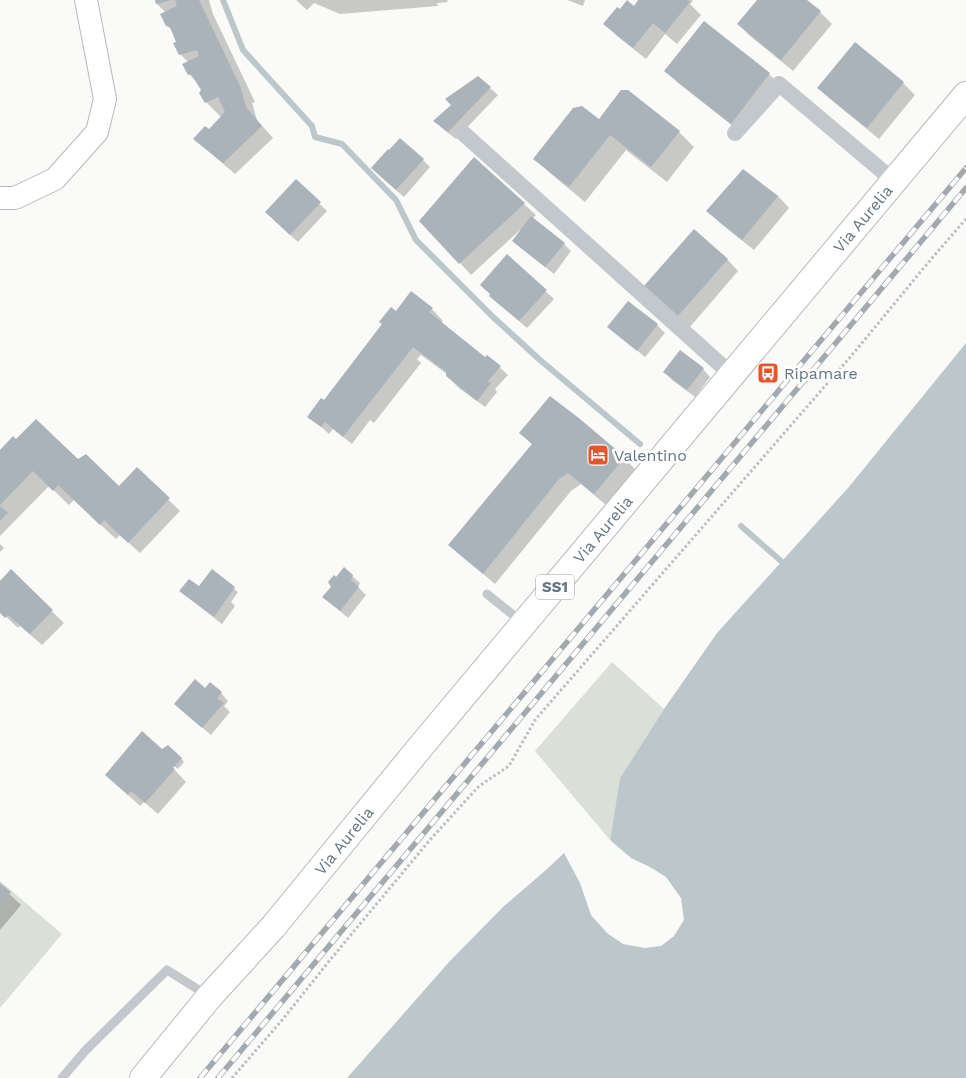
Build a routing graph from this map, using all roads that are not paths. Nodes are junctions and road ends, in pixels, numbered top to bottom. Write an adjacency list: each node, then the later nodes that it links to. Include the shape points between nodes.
1 (86, 0): 6 (street, via 105,98 96,132 55,179 16,198)
2 (966, 95): 5 (main road, Via Aurelia / SS1)
3 (463, 133): 7 (street)
4 (735, 134): 5 (street, via 779,84)
5 (894, 181): 7 (main road, Via Aurelia / SS1)
6 (0, 198)
7 (732, 375): 9 (main road, Via Aurelia / SS1)
8 (486, 594): 9 (lane)
9 (524, 624): 10 (main road, Via Aurelia / SS1, via 273,927)
10 (210, 996): 11 (lane, via 167,970); 12 (main road, Via Aurelia / SS1)
11 (62, 1078)
12 (143, 1078)

